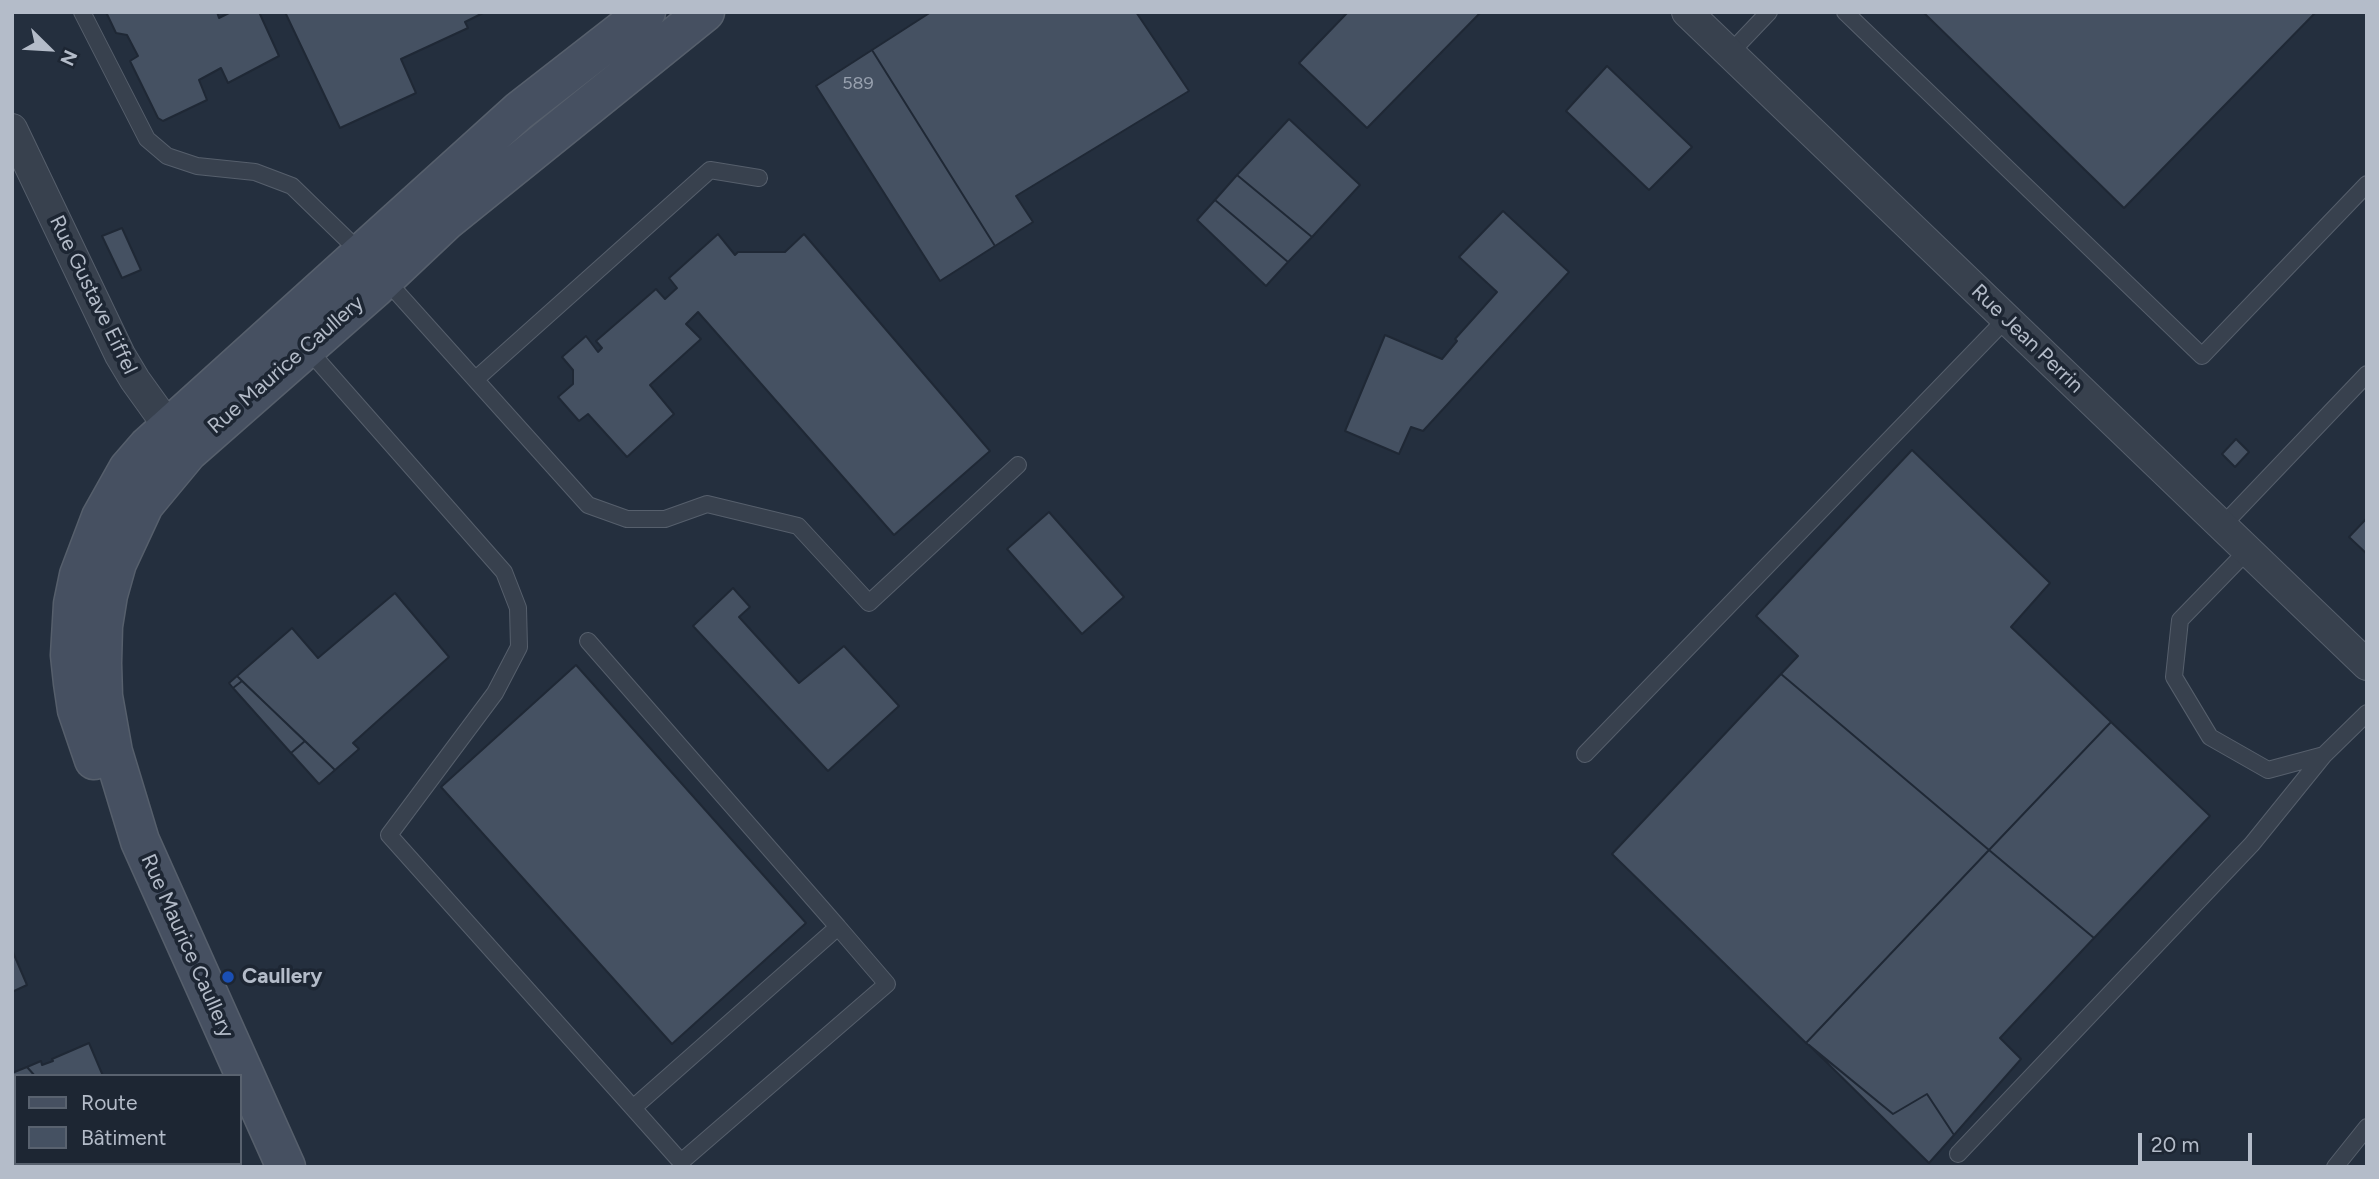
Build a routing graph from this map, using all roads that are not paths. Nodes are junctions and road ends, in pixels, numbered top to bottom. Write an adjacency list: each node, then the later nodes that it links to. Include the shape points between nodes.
1 (82, 12): 11 (lane, via 147,139 167,156 197,166 256,172 292,186)
2 (646, 12): 11 (street, Rue Maurice Caullery, via 519,111)
3 (705, 12): 11 (street, Rue Maurice Caullery, via 446,221)
4 (1687, 12): 7 (street, Rue Jean Perrin)
5 (1769, 12): 7 (lane)
6 (1845, 12): 10 (lane, via 2202,356)
7 (1729, 54): 12 (street, Rue Jean Perrin)
8 (12, 129): 16 (street, Rue Gustave Eiffel, via 120,355)
9 (759, 178): 15 (lane, via 710,170)
10 (2367, 184)
11 (374, 266): 13 (street, Rue Maurice Caullery); 15 (lane)
12 (2006, 319): 18 (street, Rue Jean Perrin); 23 (lane)
13 (296, 335): 16 (street, Rue Maurice Caullery); 26 (lane, via 504,572 519,608 519,647 495,693 389,835)
14 (2367, 374): 18 (lane)
15 (476, 379): 17 (lane, via 588,505 627,519 665,519 707,504 798,526 869,603)
16 (178, 440): 29 (street, Rue Maurice Caullery, via 128,469 101,517 79,575 71,632 73,682 95,764 140,841)
17 (1018, 465)
18 (2222, 526): 19 (street, Rue Jean Perrin)
19 (2247, 551): 21 (street, Rue Jean Perrin); 24 (lane, via 2180,620 2174,677 2210,737 2268,771)
20 (588, 641): 25 (lane)
21 (2367, 665)
22 (2367, 713): 24 (lane)
23 (1585, 754)
24 (2324, 755): 28 (lane, via 2252,844)
25 (838, 926): 26 (lane); 26 (lane, via 887,984 681,1162)
26 (633, 1108)
27 (2367, 1127): 30 (lane)
28 (1958, 1154)
29 (286, 1167)
30 (2335, 1167)

